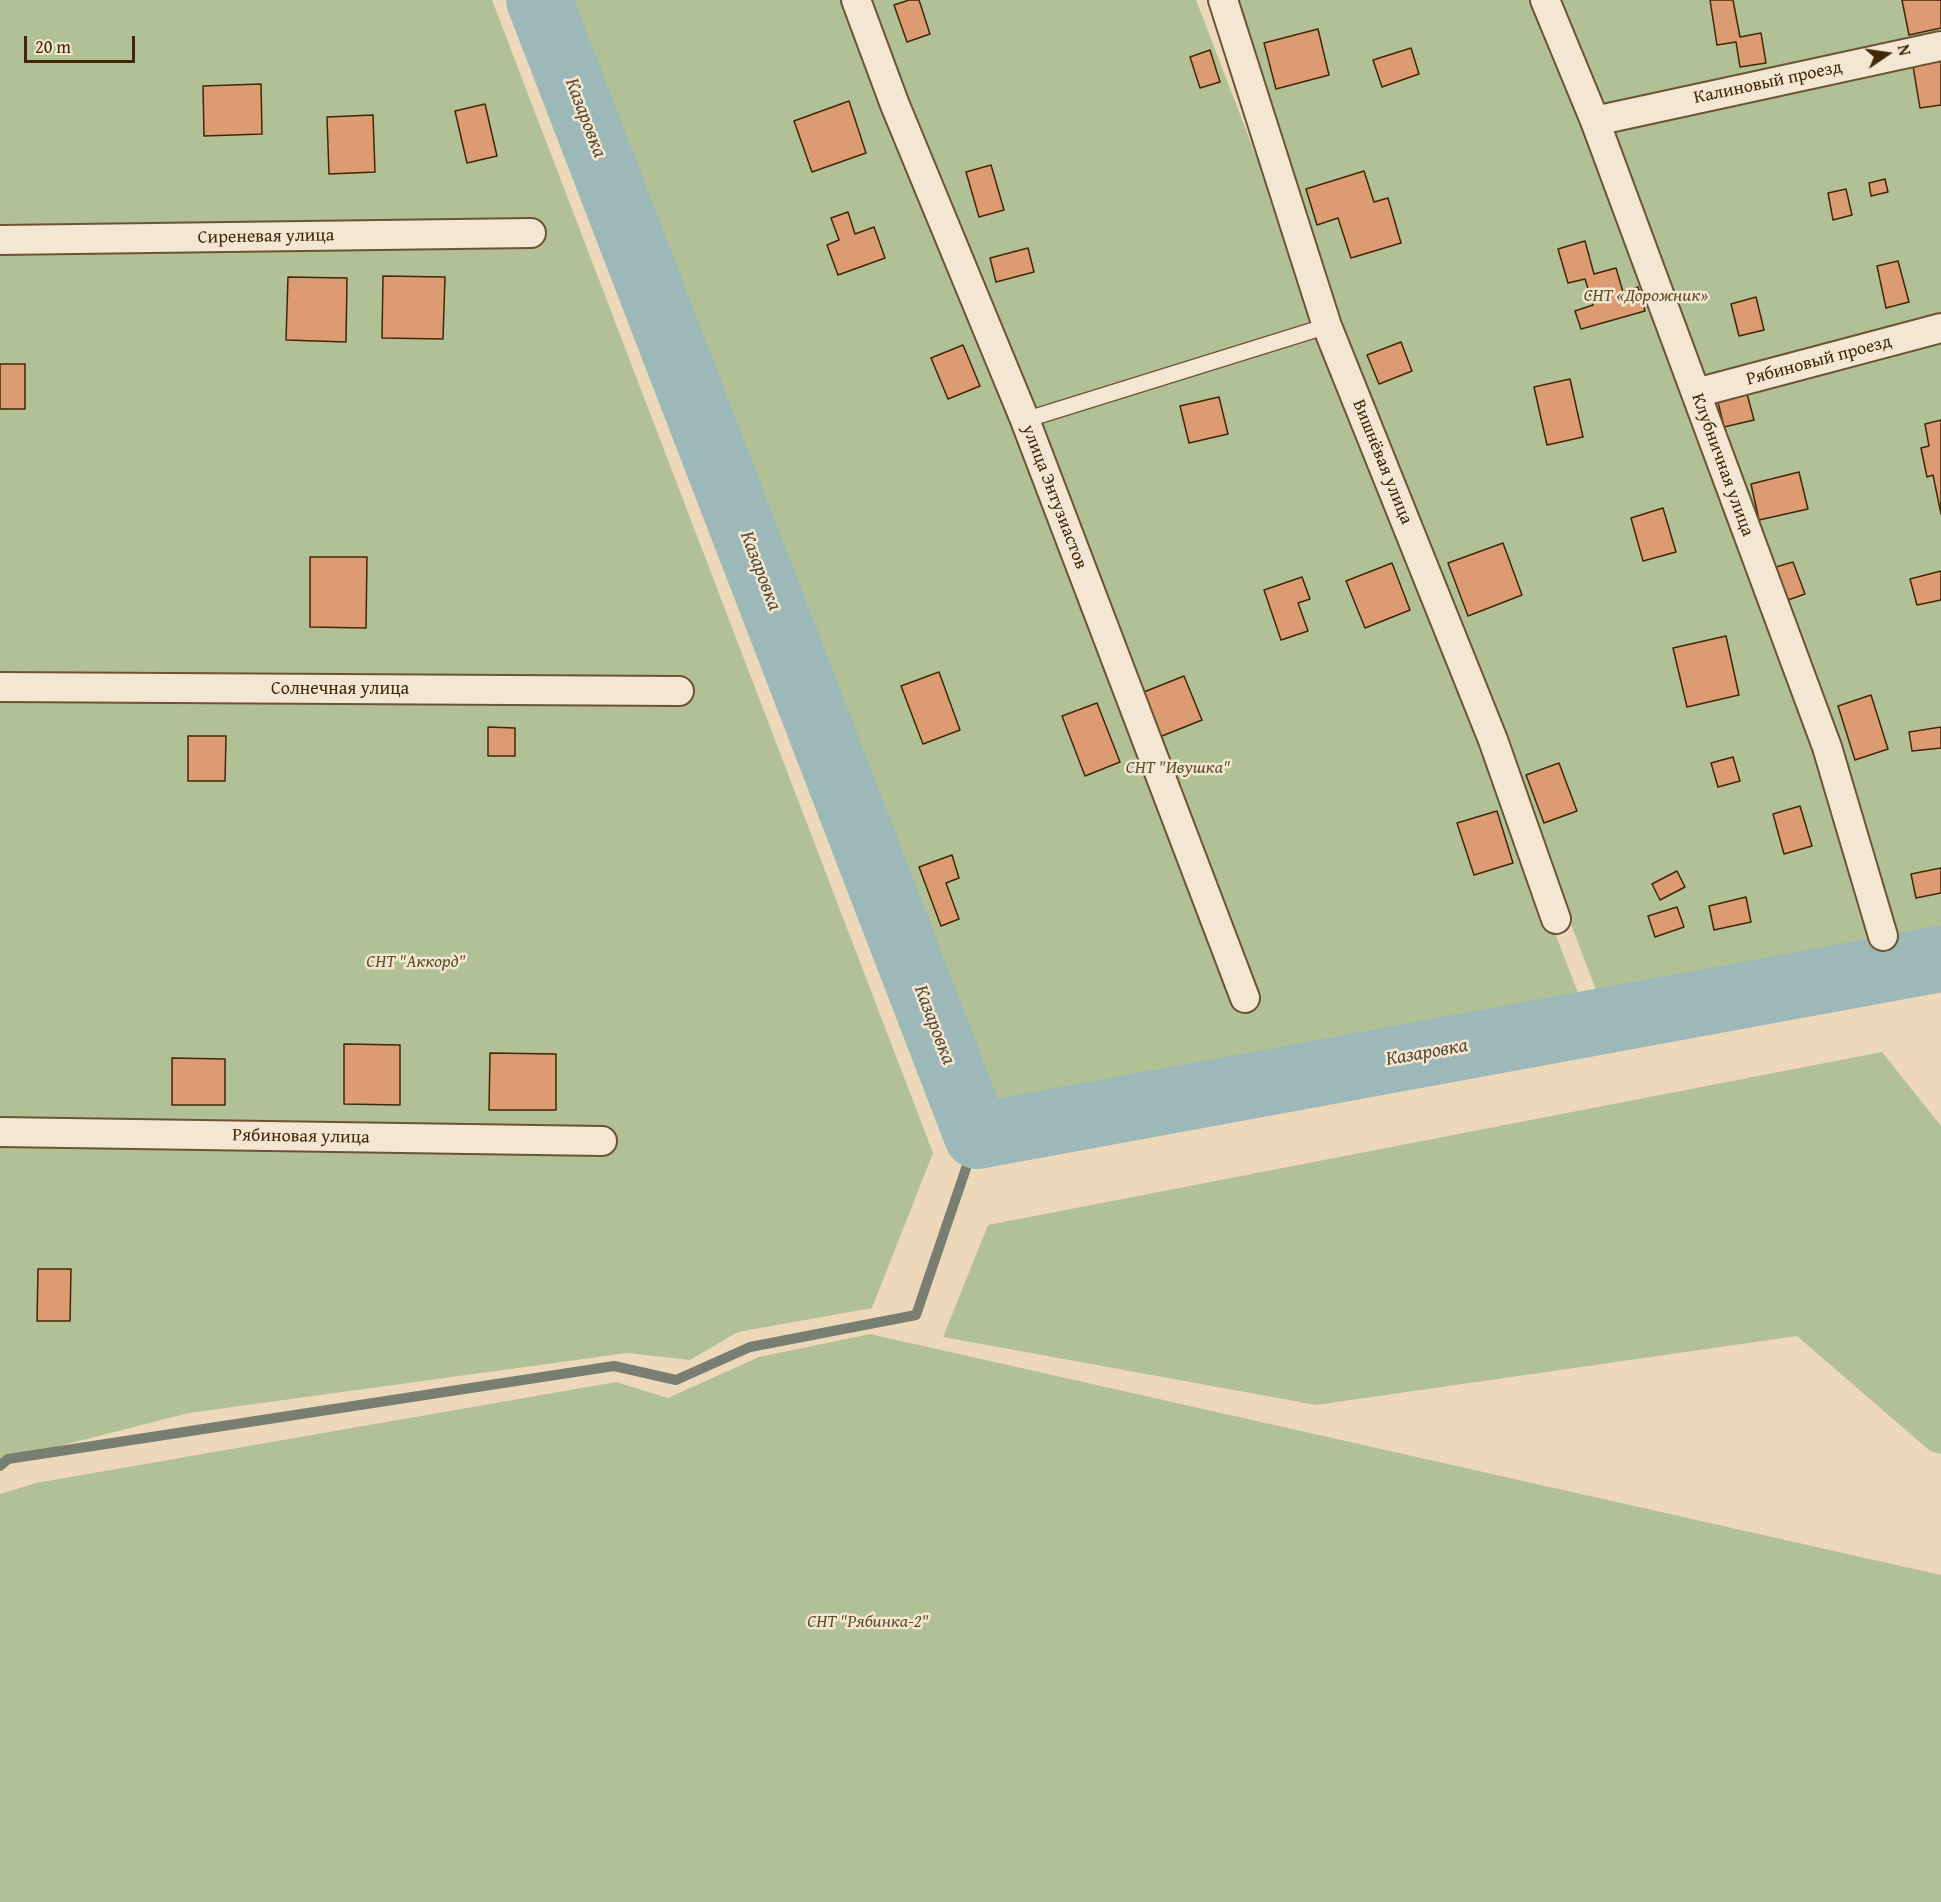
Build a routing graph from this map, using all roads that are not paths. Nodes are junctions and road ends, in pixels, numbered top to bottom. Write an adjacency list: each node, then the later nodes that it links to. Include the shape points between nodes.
1 (856, 0): 11 (street, улица Энтузиастов, via 895,105)
2 (1223, 0): 8 (street, Вишнёвая улица)
3 (1545, 0): 5 (street, Клубничная улица)
4 (1941, 46): 5 (street, Калиновый проезд)
5 (1595, 120): 10 (street, Клубничная улица)
6 (531, 233): 7 (street, Сиреневая улица)
7 (0, 240)
8 (1327, 326): 11 (lane); 14 (street, Вишнёвая улица, via 1493,740)
9 (1941, 328): 10 (street, Рябиновый проезд)
10 (1696, 393): 15 (street, Клубничная улица, via 1827,747)
11 (1025, 420): 16 (street, улица Энтузиастов)
12 (0, 687): 13 (street, Солнечная улица)
13 (679, 691)
14 (1556, 919)
15 (1883, 936)
16 (1245, 998)
17 (0, 1132): 18 (street, Рябиновая улица)
18 (603, 1141)

